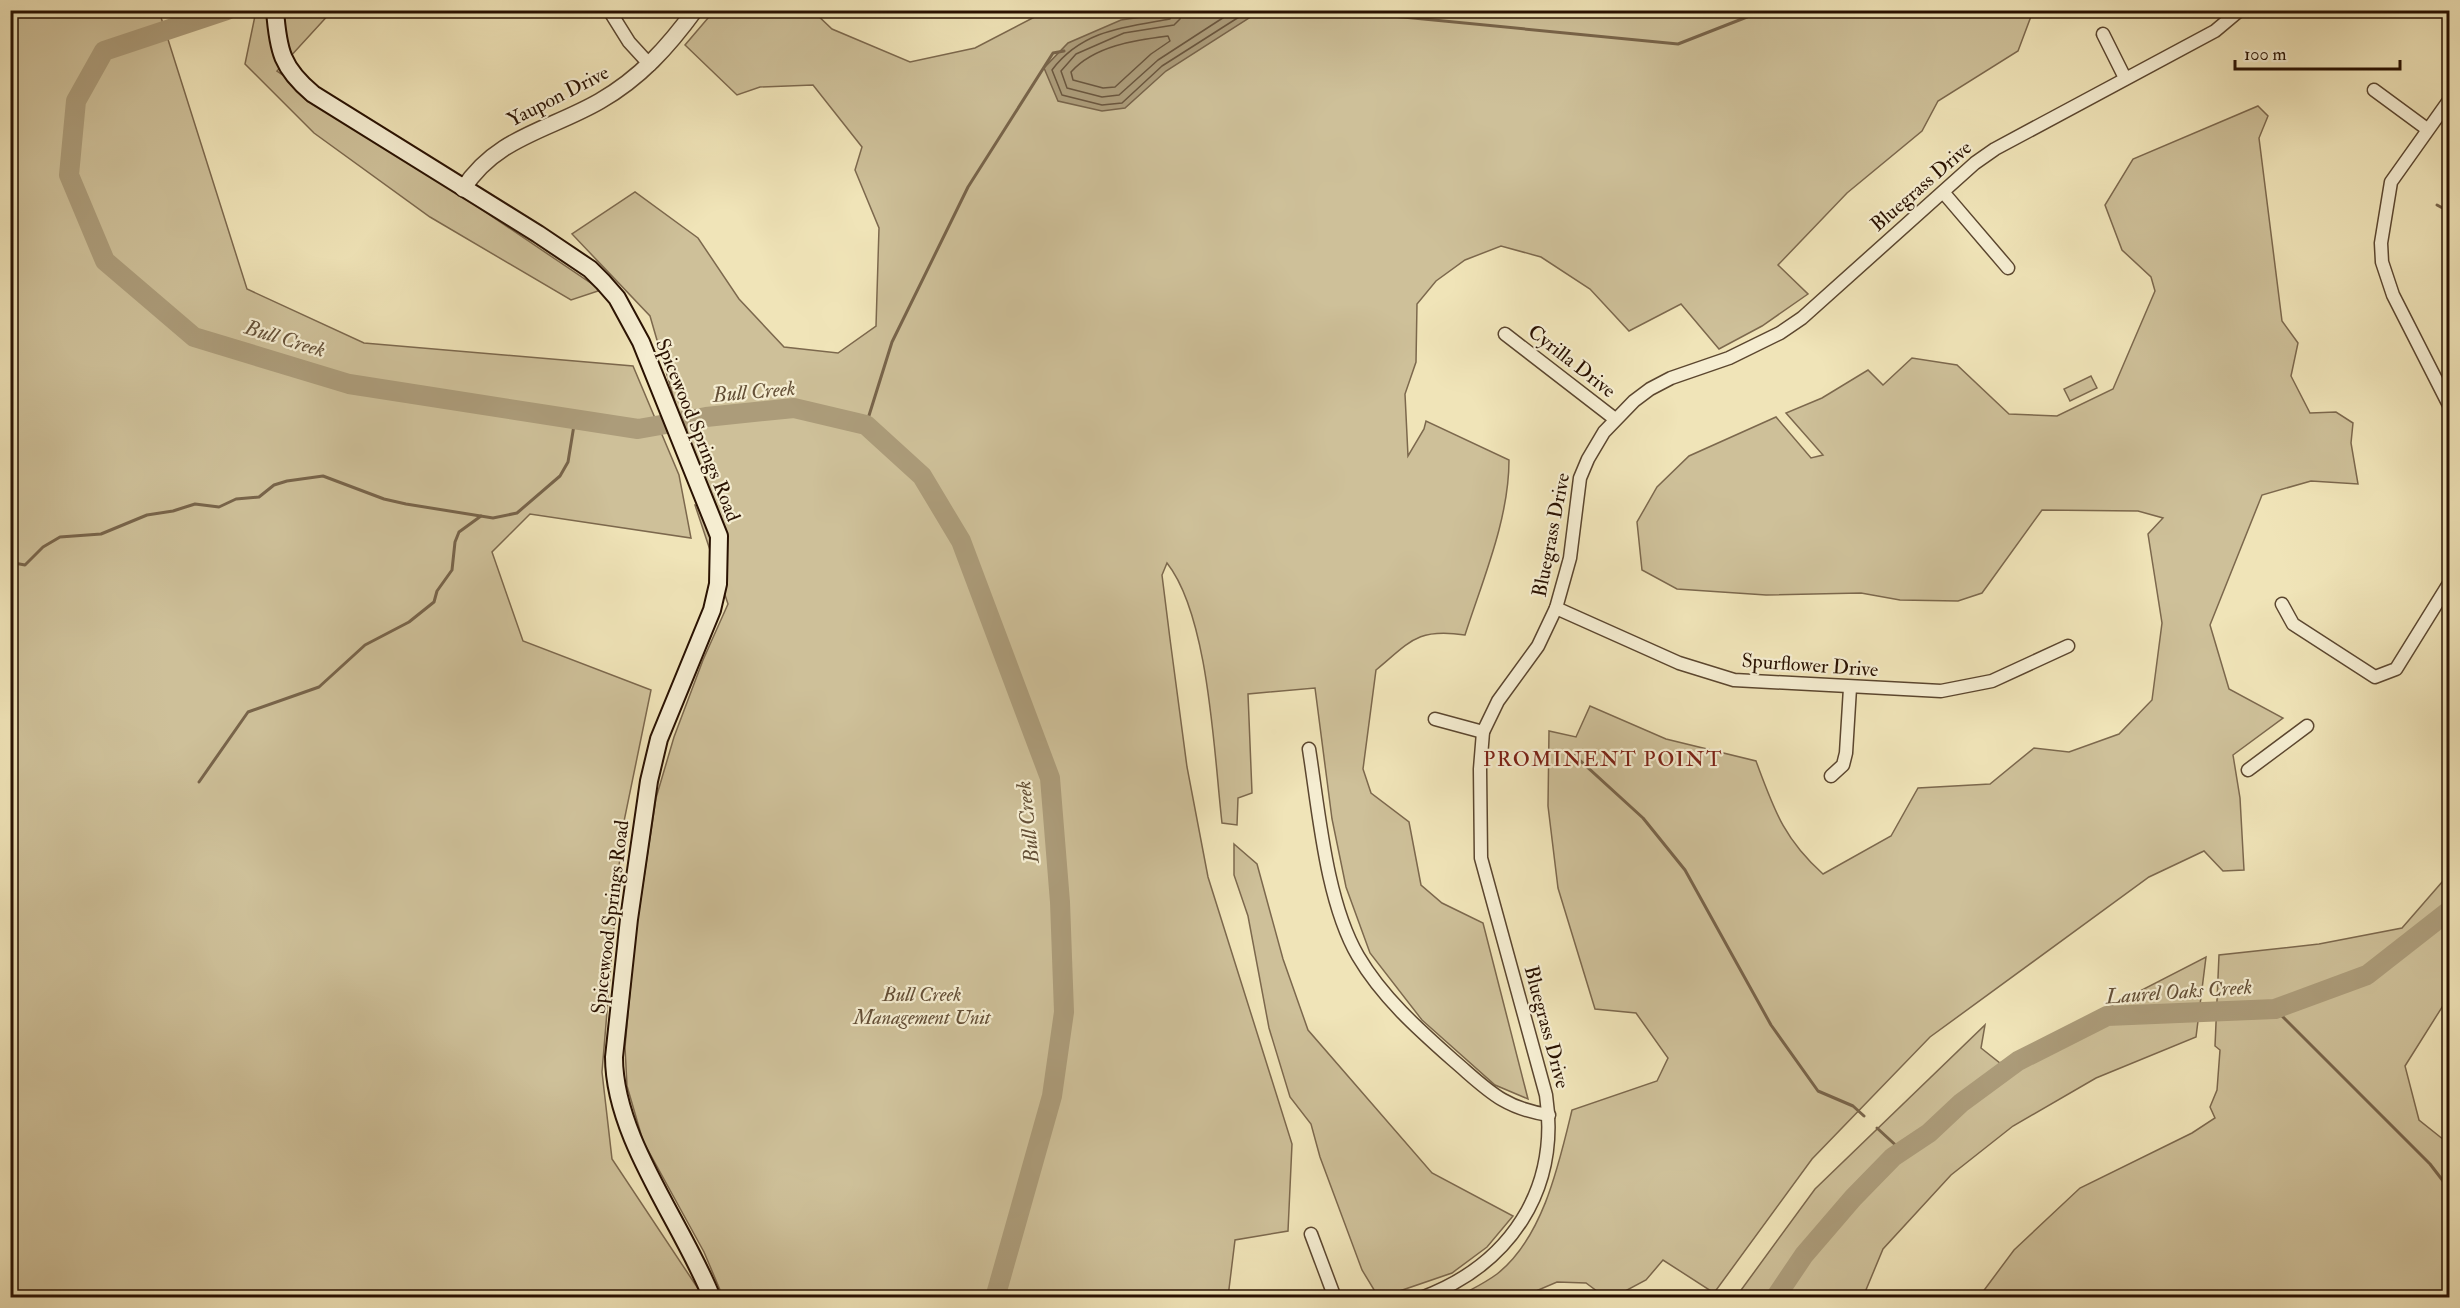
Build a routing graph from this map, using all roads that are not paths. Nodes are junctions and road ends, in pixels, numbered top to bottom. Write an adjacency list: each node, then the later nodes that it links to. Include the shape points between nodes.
1 (275, 10): 11 (main road, Spicewood Springs Road, via 282,57 292,76 313,94)
2 (609, 10): 6 (street, via 629,42)
3 (695, 10): 6 (street, Yaupon Drive)
4 (2240, 10): 7 (street, Bluegrass Drive, via 2215,31)
5 (2103, 34): 7 (street)
6 (650, 65): 11 (street, Yaupon Drive, via 597,103 496,153 476,169)
7 (2125, 78): 12 (street, Bluegrass Drive, via 1995,149)
8 (2374, 90): 10 (street)
9 (2450, 99): 10 (street)
10 (2427, 129): 15 (street, via 2391,182 2383,221 2382,262 2393,295)
11 (463, 189): 30 (main road, Spicewood Springs Road, via 590,269 627,314 719,536 718,584 712,610 659,739 649,781 628,931 614,1080 637,1147)
12 (1943, 192): 13 (street); 16 (street, Bluegrass Drive, via 1802,318 1729,358 1650,389)
13 (2008, 268)
14 (1505, 334): 16 (street, Cyrilla Drive)
15 (2450, 407)
16 (1615, 419): 19 (street, Bluegrass Drive, via 1580,478 1570,558)
17 (2450, 582): 18 (street, via 2396,669 2375,678 2293,624)
18 (2282, 604)
19 (1556, 608): 21 (street, Spurflower Drive, via 1706,673 1734,680); 24 (street, Bluegrass Drive, via 1538,646 1498,701)
20 (2068, 646): 21 (street, Spurflower Drive, via 1992,681 1969,687 1941,691)
21 (1850, 688): 27 (street, via 1846,753 1843,765)
22 (1435, 719): 24 (street)
23 (2307, 726): 26 (street)
24 (1483, 732): 28 (street, Bluegrass Drive, via 1481,858)
25 (1309, 749): 28 (street, via 1327,861 1340,910 1358,955 1384,993 1415,1027 1500,1101 1526,1112)
26 (2248, 770)
27 (1831, 776)
28 (1549, 1115): 32 (street, Bluegrass Drive, via 1546,1161 1522,1222 1507,1242 1474,1272)
29 (1311, 1234): 31 (street)
30 (712, 1298)
31 (1335, 1298)
32 (1421, 1298)

